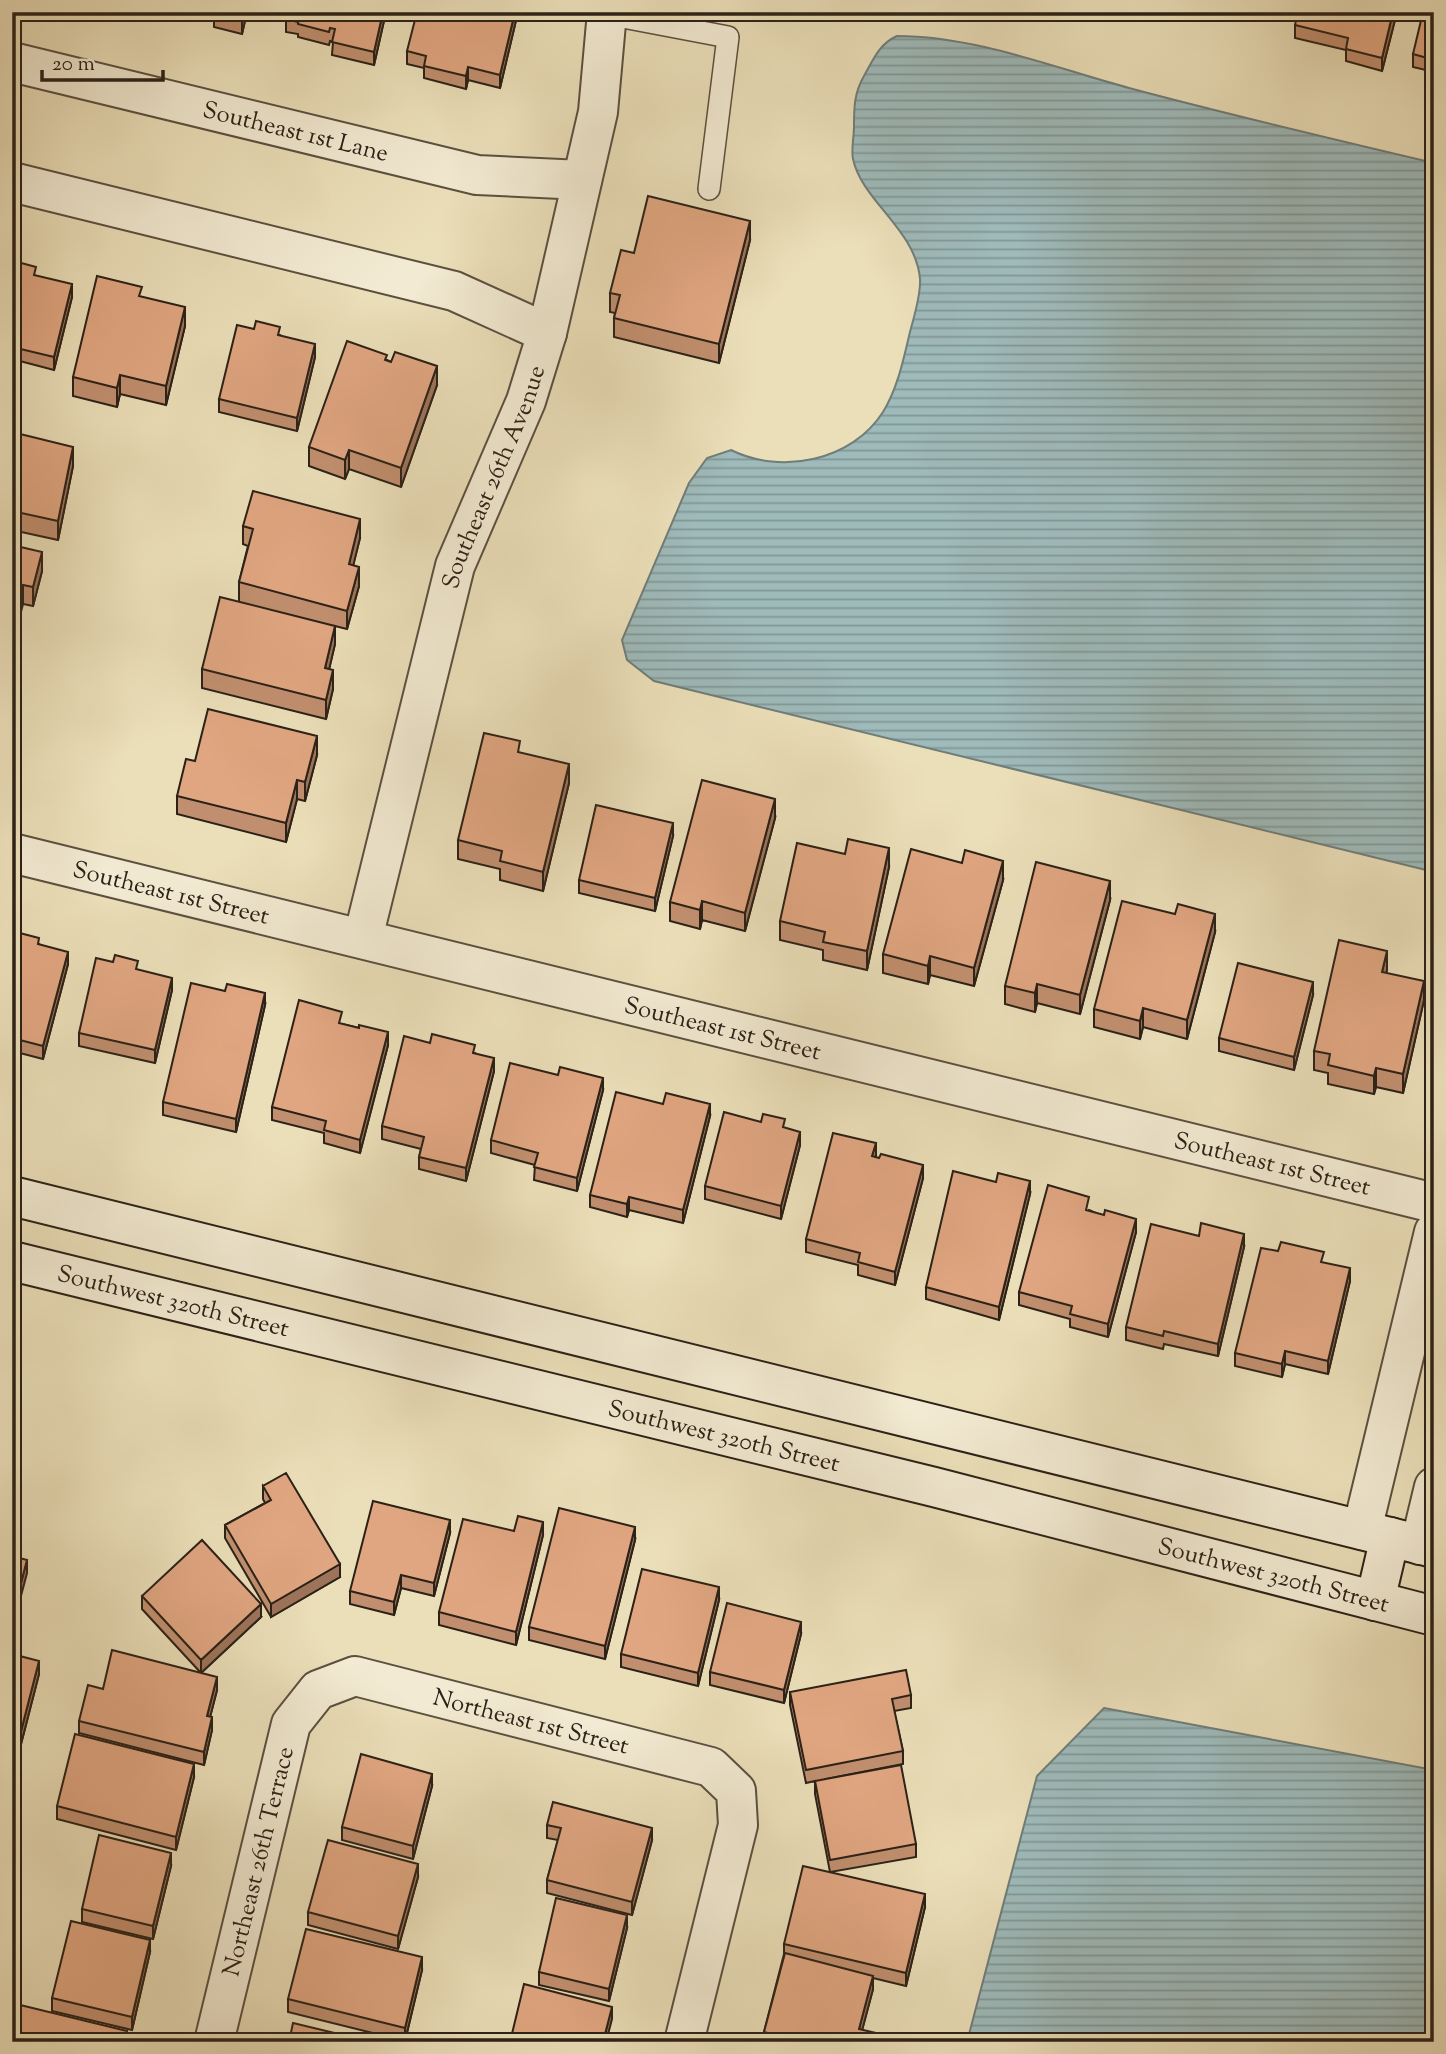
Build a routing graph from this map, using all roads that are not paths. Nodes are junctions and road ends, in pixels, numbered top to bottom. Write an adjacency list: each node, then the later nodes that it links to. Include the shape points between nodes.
1 (607, 13): 3 (street, Southeast 26th Avenue, via 598,112); 5 (lane, via 728,37)
2 (12, 62): 3 (street, Southeast 1st Lane, via 477,175)
3 (582, 180): 6 (street, Southeast 26th Avenue)
4 (12, 182): 6 (street, via 454,291)
5 (709, 189)
6 (547, 333): 8 (street, Southeast 26th Avenue, via 526,401 455,566)
7 (12, 853): 8 (street, Southeast 1st Street)
8 (363, 938): 10 (street, Southeast 1st Street)
9 (12, 1196): 15 (street)
10 (1434, 1203)
11 (1434, 1232): 13 (street)
12 (12, 1261): 16 (street, Southwest 320th Street, via 934,1487)
13 (1419, 1358): 15 (street)
14 (1434, 1486): 15 (street)
15 (1401, 1540): 16 (street)
16 (1375, 1601): 17 (street, Southwest 320th Street)
17 (1434, 1616)
18 (318, 1690): 19 (street, Northeast 26th Terrace, via 291,1724); 20 (street, Northeast 1st Street, via 355,1676 711,1767 736,1791 738,1825)
19 (214, 2042)
20 (684, 2042)

